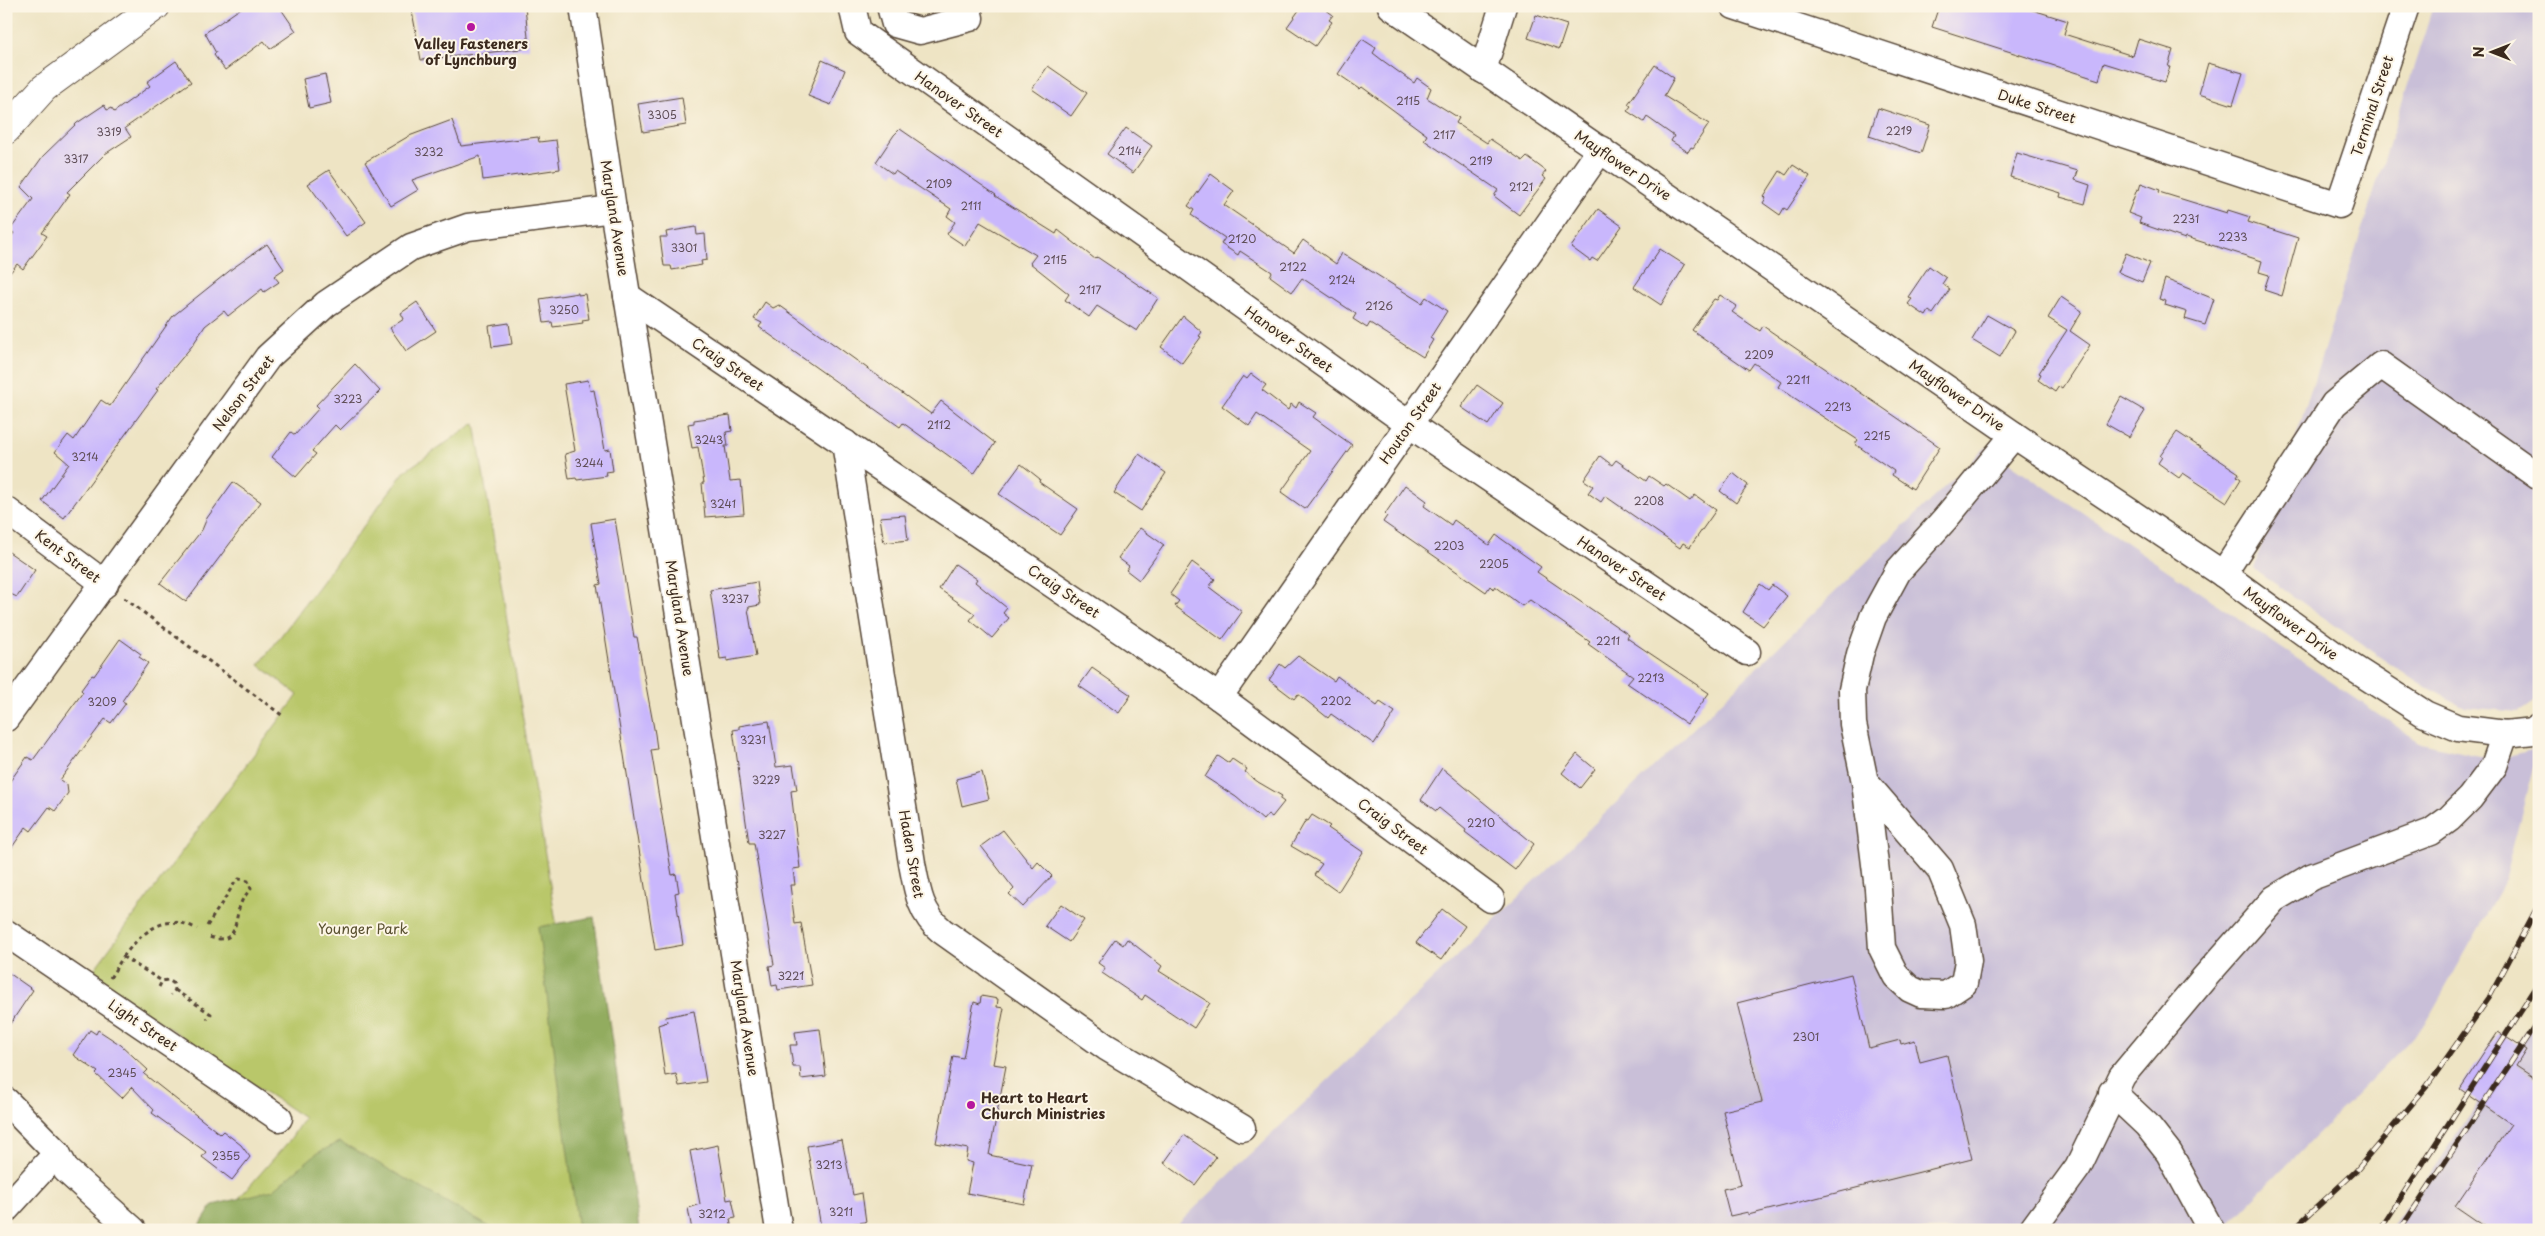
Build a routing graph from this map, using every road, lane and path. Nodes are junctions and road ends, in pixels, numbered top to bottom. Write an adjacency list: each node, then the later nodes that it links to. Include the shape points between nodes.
1 (156, 6): 11 (main road, via 44,88)
2 (584, 6): 14 (street, Maryland Avenue)
3 (852, 6): 16 (street, Hanover Street, via 858,32)
4 (890, 6): 5 (street, via 894,24 920,30 970,18)
5 (967, 6)
6 (1391, 6): 10 (street, Mayflower Drive)
7 (1503, 6): 10 (street)
8 (1734, 6): 13 (street, Duke Street)
9 (2406, 6): 13 (street, Terminal Street)
10 (1483, 70): 12 (street, Mayflower Drive)
11 (6, 130)
12 (1601, 150): 16 (street, Houton Street); 17 (street, Mayflower Drive)
13 (2339, 205)
14 (614, 209): 15 (street, Maryland Avenue); 22 (street, Nelson Street, via 468,227 411,247 326,304 268,357)
15 (628, 296): 18 (street, Craig Street); 49 (street, Maryland Avenue)
16 (1410, 425): 23 (street, Hanover Street); 24 (street, Houton Street)
17 (2014, 435): 21 (street, Mayflower Drive); 29 (street, via 1898,571 1873,617 1852,690 1853,724)
18 (845, 443): 24 (street, Craig Street); 45 (street, Haden Street, via 912,863 922,907 932,923 942,931 1106,1046)
19 (2539, 477): 21 (street, via 2380,365 2334,404)
20 (6, 510): 22 (street, Kent Street)
21 (2223, 574): 28 (street, Mayflower Drive, via 2347,664 2425,714 2458,728)
22 (105, 584): 25 (path); 26 (street, Nelson Street)
23 (1747, 652)
24 (1219, 697): 30 (street, Craig Street)
25 (283, 716)
26 (6, 718)
27 (2539, 726): 28 (street, Mayflower Drive, via 2533,731)
28 (2505, 734): 42 (street, via 2494,766 2450,819 2431,832 2311,877 2274,899 2198,984)
29 (1865, 782): 29 (street, via 1882,948 1896,976 1910,989 1921,994 1946,995 1964,983 1968,961 1963,925 1940,869)
30 (1491, 899)
31 (207, 926): 34 (path, via 236,881 248,881 250,889 242,901 231,936 222,939)
32 (197, 929): 35 (path, via 180,921 163,922 136,939)
33 (6, 933): 44 (street, Light Street)
34 (208, 937)
35 (123, 957): 36 (path); 37 (path)
36 (162, 982): 38 (path); 39 (path, via 168,980 173,983)
37 (105, 985)
38 (158, 987)
39 (175, 990): 40 (path); 41 (path, via 211,1014)
40 (171, 995)
41 (208, 1019)
42 (2112, 1092): 50 (street, via 2078,1168); 51 (street, via 2148,1125 2169,1154)
43 (6, 1101): 46 (street)
44 (279, 1118)
45 (1242, 1128)
46 (57, 1153): 47 (street); 48 (street, via 66,1170)
47 (6, 1209)
48 (133, 1230)
49 (779, 1230)
50 (2032, 1230)
51 (2211, 1230)

